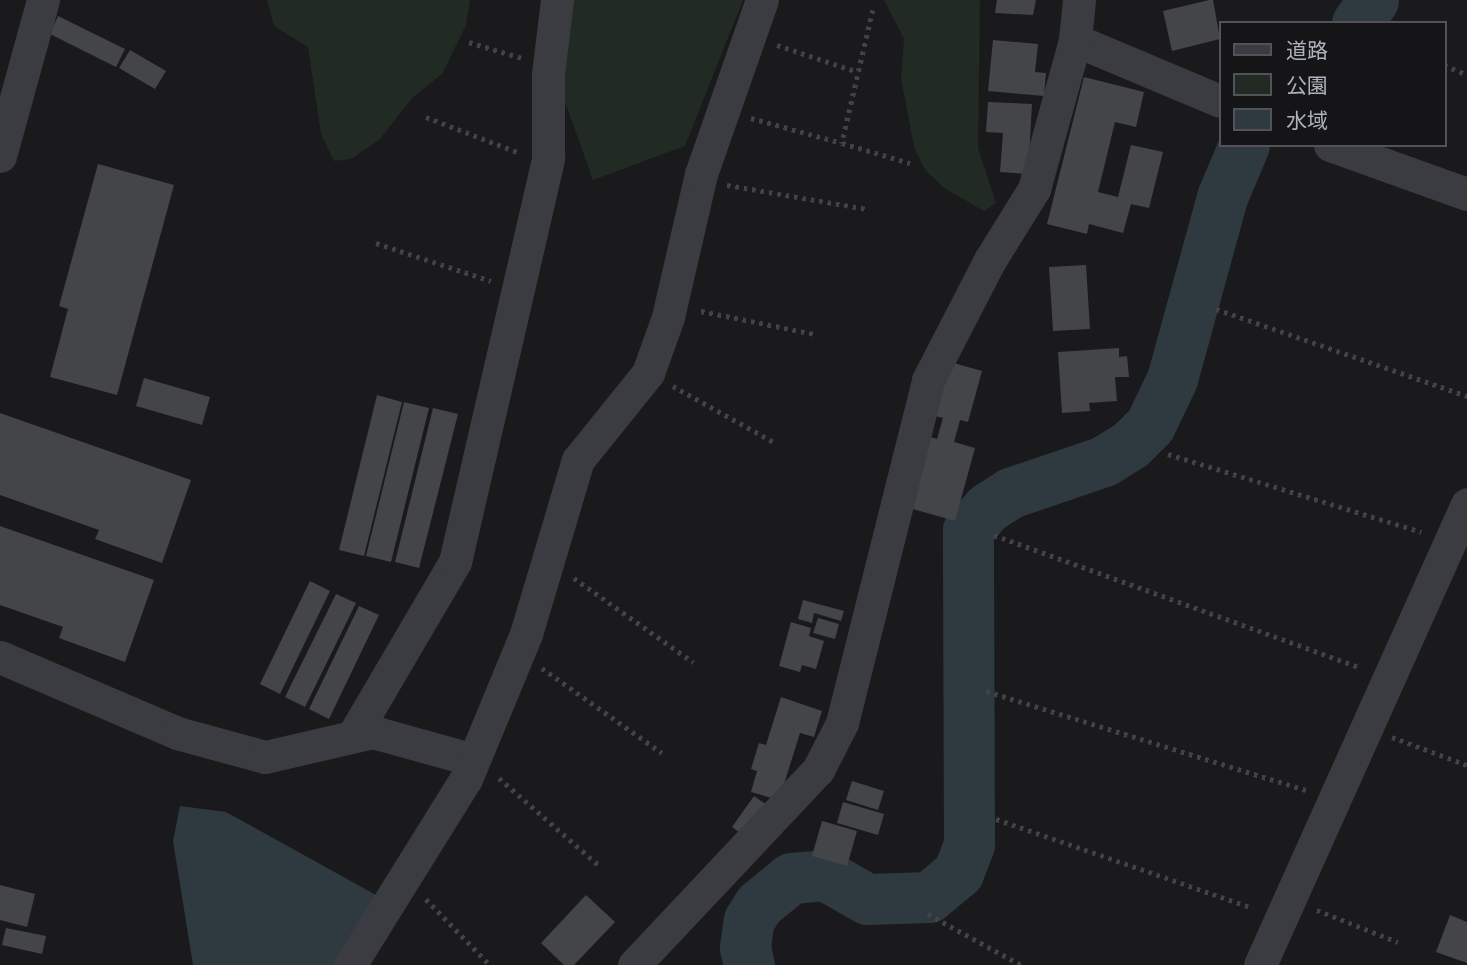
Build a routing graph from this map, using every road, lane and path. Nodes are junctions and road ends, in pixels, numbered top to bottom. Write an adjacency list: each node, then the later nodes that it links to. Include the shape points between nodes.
1 (43, 0): 19 (street)
2 (557, 0): 44 (street, via 548,74 548,158 455,562)
3 (762, 0): 47 (street, via 701,174 668,317 648,373 584,451 569,479)
4 (1067, 0): 7 (street)
5 (1079, 0): 7 (street)
6 (873, 10): 12 (path)
7 (1074, 40): 14 (street); 58 (street, via 1034,189 990,260 928,380 842,723 818,771)
8 (469, 43): 10 (path)
9 (772, 44): 12 (path)
10 (528, 60)
11 (1446, 66): 13 (path)
12 (858, 72): 17 (path)
13 (1467, 75)
14 (1218, 101)
15 (737, 114): 17 (path)
16 (426, 117): 20 (path)
17 (842, 143): 21 (path)
18 (1336, 147): 23 (street)
19 (0, 156)
20 (526, 156)
21 (910, 163)
22 (712, 183): 24 (path)
23 (1467, 194)
24 (868, 209)
25 (376, 243): 26 (path)
26 (505, 286)
27 (693, 309): 29 (path)
28 (1216, 309): 31 (path)
29 (814, 334)
30 (660, 379): 32 (path)
31 (1467, 396)
32 (777, 444)
33 (1168, 454): 35 (path)
34 (1467, 504): 60 (street)
35 (1430, 534)
36 (994, 536): 41 (path)
37 (562, 570): 40 (path)
38 (0, 657): 44 (street, via 177,733 265,757)
39 (530, 659): 45 (path)
40 (693, 662)
41 (1369, 671)
42 (986, 691): 48 (path)
43 (1378, 732): 46 (path)
44 (354, 734): 47 (street, via 373,732)
45 (662, 753)
46 (1467, 765)
47 (484, 768): 50 (path); 56 (street, via 466,779)
48 (1316, 793)
49 (996, 819): 53 (path)
50 (600, 866)
51 (416, 888): 57 (path)
52 (1314, 909): 55 (path)
53 (1264, 912)
54 (928, 914): 59 (path)
55 (1398, 942)
56 (350, 965)
57 (490, 965)
58 (634, 965)
59 (1021, 965)
60 (1260, 965)

